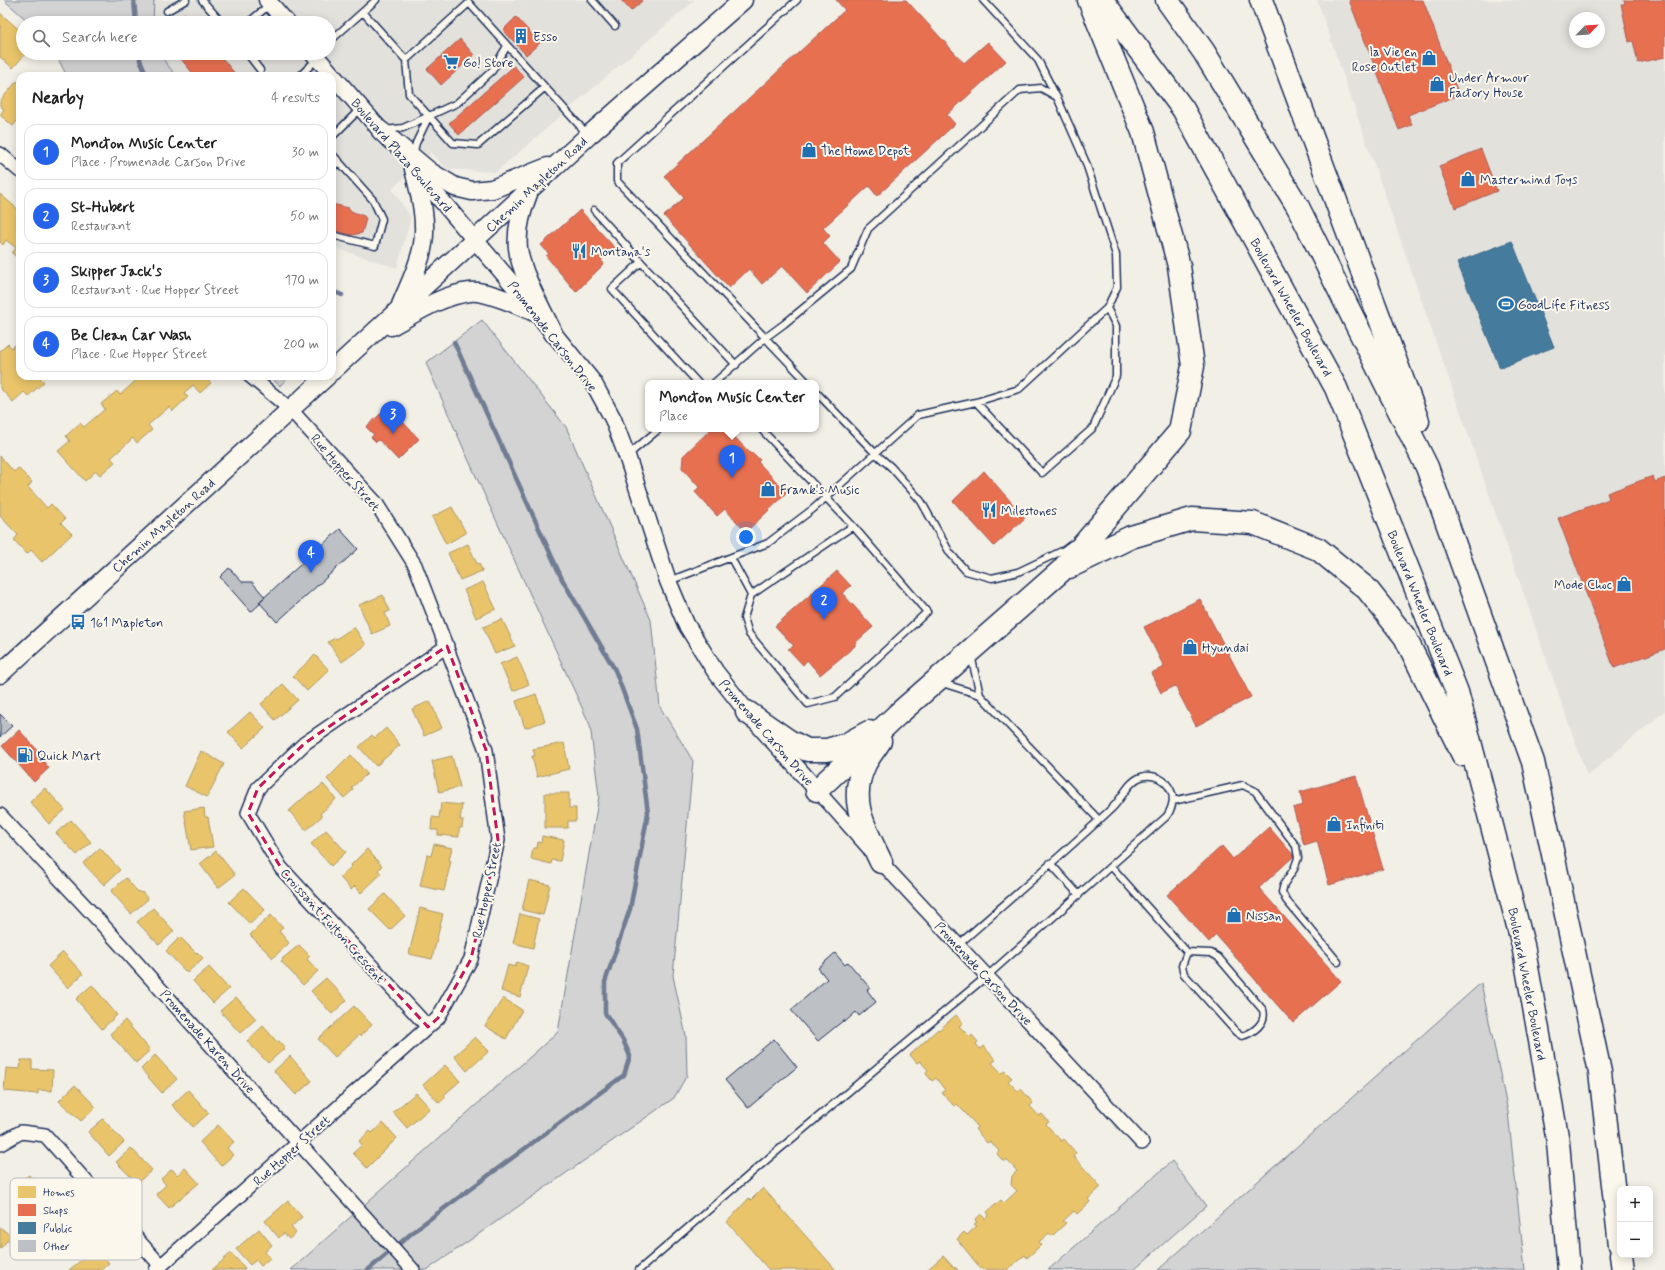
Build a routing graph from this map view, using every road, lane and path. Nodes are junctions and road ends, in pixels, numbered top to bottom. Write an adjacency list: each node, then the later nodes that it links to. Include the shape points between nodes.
1 (186, 0): 13 (lane)
2 (202, 0): 15 (lane)
3 (376, 0): 14 (lane)
4 (592, 0): 18 (lane)
5 (743, 0): 35 (main road, Chemin Mapleton Road)
6 (797, 0): 52 (lane, via 618,163 617,181)
7 (983, 0): 30 (lane, via 1038,60)
8 (1089, 0): 69 (highway, via 1143,132 1179,266 1193,366 1180,431)
9 (1102, 0): 97 (highway, Boulevard Wheeler Boulevard, via 1183,109 1336,388 1456,692 1523,945)
10 (1167, 0): 84 (highway, via 1204,52 1298,207 1427,467)
11 (269, 2): 16 (lane); 17 (street)
12 (1264, 5): 84 (highway, via 1518,691)
13 (167, 11)
14 (363, 12): 19 (lane); 24 (lane)
15 (216, 16)
16 (255, 16)
17 (281, 16)
18 (615, 26)
19 (336, 36)
20 (507, 46): 24 (lane, via 469,3); 29 (lane); 32 (lane, via 492,71 456,103)
21 (252, 60): 25 (lane)
22 (312, 60): 26 (lane)
23 (320, 60): 27 (street, Boulevard Plaza Boulevard)
24 (406, 60): 32 (lane, via 409,94)
25 (260, 70)
26 (303, 72)
27 (330, 72)
28 (336, 79): 31 (street, Boulevard Plaza Boulevard)
29 (544, 88): 32 (lane, via 478,145 453,143); 35 (lane)
30 (1057, 97): 48 (lane, via 1086,163 1116,255 1116,286); 52 (lane, via 1041,88 1020,90 868,229 851,269)
31 (361, 108): 33 (street, Boulevard Plaza Boulevard); 34 (lane)
32 (429, 116): 33 (lane, via 403,128); 39 (lane, via 416,143)
33 (381, 131): 39 (main road)
34 (336, 132)
35 (588, 136): 40 (main road, Chemin Mapleton Road)
36 (0, 154): 42 (street)
37 (336, 158): 38 (lane)
38 (339, 161): 41 (lane); 45 (lane, via 373,200 382,219 375,246)
39 (413, 163): 40 (main road, via 455,187 472,191 492,189); 46 (street, Boulevard Plaza Boulevard); 49 (main road, via 425,231 418,264)
40 (558, 163): 43 (main road, Chemin Mapleton Road)
41 (336, 164)
42 (16, 168)
43 (529, 190): 46 (main road, Chemin Mapleton Road); 51 (main road, via 519,224 518,249 526,275)
44 (594, 210): 47 (lane)
45 (336, 236)
46 (475, 240): 49 (main road, Chemin Mapleton Road); 50 (street, Promenade Carson Drive)
47 (641, 262): 54 (lane); 58 (lane, via 612,289)
48 (1107, 308): 62 (lane, via 1019,389); 62 (lane, via 1116,326 1116,376 1093,428 1042,473)
49 (399, 310): 53 (main road, Chemin Mapleton Road)
50 (537, 313): 51 (street, Promenade Carson Drive); 53 (main road, via 492,296 471,292 449,296)
51 (553, 333): 67 (street, Promenade Carson Drive, via 593,382 613,419)
52 (765, 338): 54 (lane); 60 (lane)
53 (367, 339): 55 (main road, Chemin Mapleton Road)
54 (736, 365): 59 (lane)
55 (336, 367)
56 (255, 380): 63 (street, Rue Hopper Street)
57 (323, 380): 63 (main road, Chemin Mapleton Road)
58 (695, 380)
59 (718, 380)
60 (805, 380)
61 (819, 395): 66 (lane)
62 (976, 402): 66 (lane, via 918,415)
63 (290, 409): 77 (street, Rue Hopper Street, via 376,503 414,565); 79 (main road, Chemin Mapleton Road)
64 (655, 432): 67 (lane)
65 (764, 432): 68 (lane)
66 (875, 453): 68 (lane); 72 (lane, via 921,501 950,553 966,571 992,578 1018,572 1064,550)
67 (626, 456): 75 (street, Promenade Carson Drive)
68 (826, 498): 70 (lane); 73 (lane, via 768,543)
69 (1107, 516): 71 (lane); 74 (highway)
70 (853, 526): 76 (lane); 76 (lane, via 927,612 835,697 808,704 749,634 744,618)
71 (1083, 536)
72 (1076, 540)
73 (731, 558): 75 (lane); 76 (lane)
74 (1061, 571): 78 (highway); 97 (highway, via 1131,537 1192,519 1253,523 1318,549 1366,589 1405,637 1463,755)
75 (668, 581): 82 (street, Promenade Carson Drive, via 686,624 715,671)
76 (751, 595)
77 (447, 646): 98 (street, Rue Hopper Street, via 486,750 498,840 471,959 438,1018); 98 (street, Croissant Fulton Crescent, via 305,743 258,788 248,813 281,868)
78 (970, 651): 80 (highway); 81 (lane)
79 (0, 674)
80 (936, 681): 81 (lane); 83 (highway)
81 (980, 695): 88 (lane)
82 (747, 712): 83 (highway, via 789,741 807,750 827,750 847,744); 85 (street, Promenade Carson Drive)
83 (897, 715): 85 (highway); 89 (highway, via 865,764 859,780 857,798 861,819)
84 (1533, 762): 103 (highway, via 1600,1072)
85 (817, 790): 89 (street, Promenade Carson Drive)
86 (1173, 801): 88 (lane, via 1172,792 1163,780 1149,776 1141,777 1130,785 1117,803); 91 (lane, via 1172,809 1167,816); 95 (lane, via 1243,785 1255,791 1296,846 1298,858 1282,892)
87 (0, 814): 100 (street, Promenade Karen Drive)
88 (1099, 820): 90 (lane)
89 (881, 862): 93 (street, Promenade Carson Drive)
90 (1050, 863): 92 (lane); 93 (lane)
91 (1111, 866): 92 (lane); 94 (lane)
92 (1079, 895): 96 (lane)
93 (958, 944): 96 (street, Promenade Carson Drive)
94 (1187, 952): 94 (lane, via 1182,966 1184,974 1236,1032 1242,1036 1248,1034 1263,1022 1263,1010 1218,957 1207,952)
95 (1338, 962)
96 (987, 976): 99 (street, Promenade Carson Drive); 108 (lane)
97 (1535, 1020): 109 (highway, Boulevard Wheeler Boulevard, via 1558,1142)
98 (428, 1027): 100 (street, Rue Hopper Street)
99 (1142, 1142)
100 (299, 1143): 106 (street, Rue Hopper Street); 107 (street, Promenade Karen Drive)
101 (0, 1144): 102 (street, via 22,1132 45,1135)
102 (82, 1178)
103 (1617, 1222)
104 (142, 1248): 106 (street)
105 (1621, 1258): 110 (highway)
106 (159, 1268)
107 (413, 1270)
108 (639, 1270)
109 (1569, 1270)
110 (1623, 1270)

